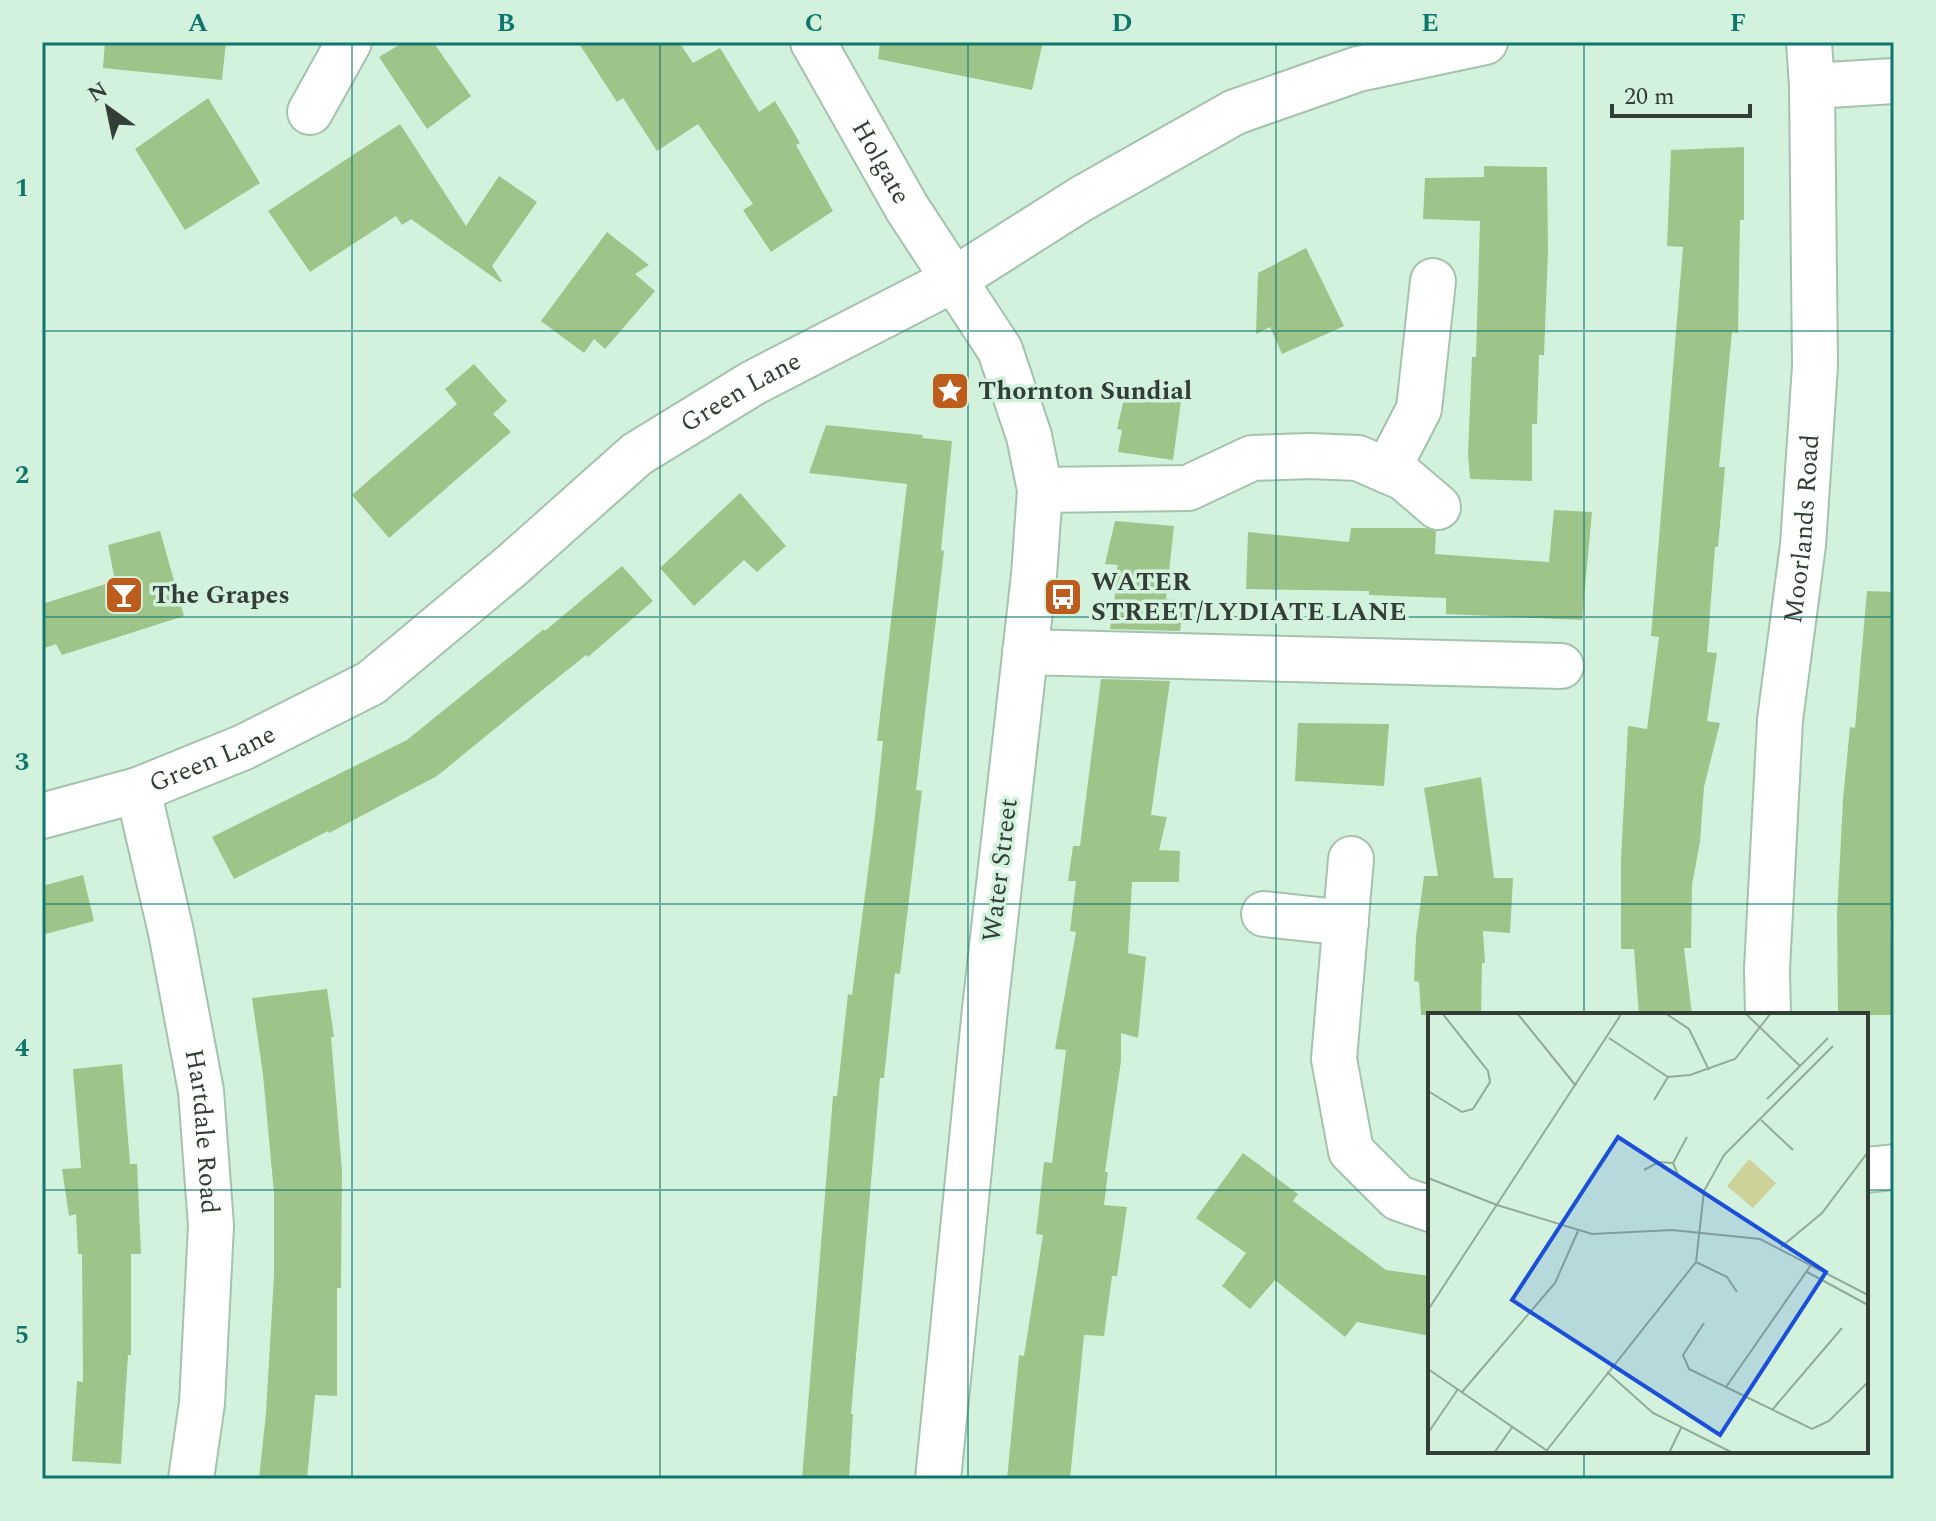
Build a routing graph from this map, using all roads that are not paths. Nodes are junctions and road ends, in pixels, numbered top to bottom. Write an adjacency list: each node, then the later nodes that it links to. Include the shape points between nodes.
1 (349, 42): 7 (street)
2 (813, 42): 8 (street, Holgate, via 907,208)
3 (1485, 42): 8 (street, Green Lane, via 1358,69 1235,112 1081,199)
4 (1809, 42): 6 (street, Moorlands Road)
5 (1894, 81): 6 (street)
6 (1812, 86): 20 (street, Moorlands Road, via 1815,366 1803,545 1780,720)
7 (310, 112)
8 (955, 279): 11 (street, Water Street, via 1000,350 1029,436); 15 (street, Green Lane, via 753,383 637,454 371,683 244,747)
9 (1433, 281): 10 (street, via 1419,409)
10 (1387, 471): 11 (street, via 1358,458 1252,458 1188,488); 12 (street, via 1404,478)
11 (1040, 490): 13 (street, Water Street)
12 (1438, 507)
13 (1025, 652): 14 (street); 25 (street, Water Street)
14 (1561, 666)
15 (138, 790): 16 (street, Green Lane); 24 (street, Hartdale Road, via 171,932 202,1106 211,1226 202,1403)
16 (42, 816)
17 (1351, 859): 19 (street)
18 (1264, 914): 19 (street)
19 (1346, 923): 23 (street, via 1334,1059 1351,1151 1398,1198)
20 (1768, 1013)
21 (1894, 1167): 22 (street)
22 (1868, 1170)
23 (1428, 1208)
24 (191, 1479)
25 (938, 1479)

